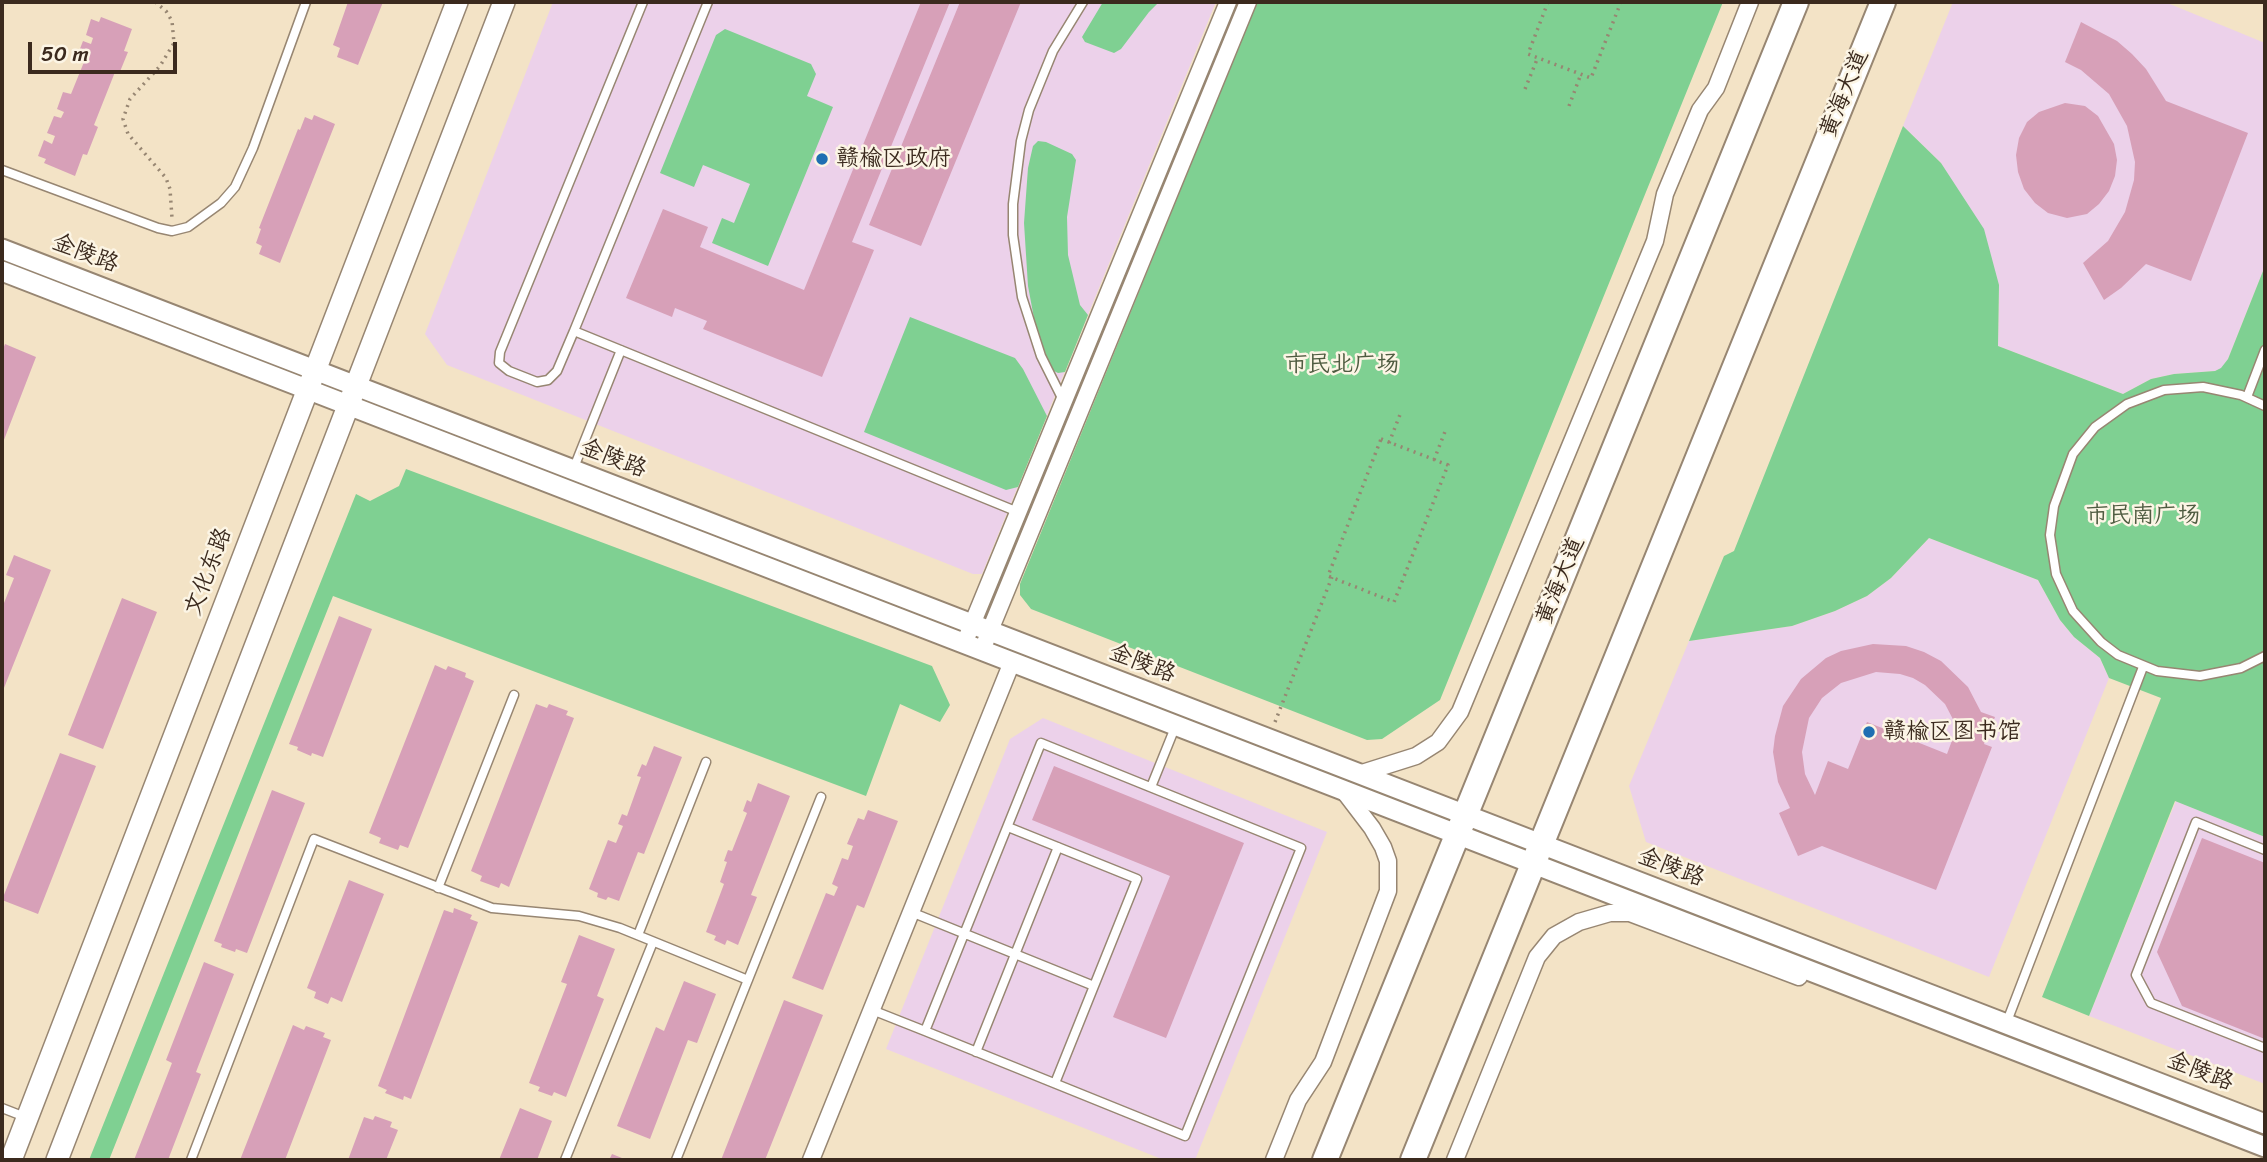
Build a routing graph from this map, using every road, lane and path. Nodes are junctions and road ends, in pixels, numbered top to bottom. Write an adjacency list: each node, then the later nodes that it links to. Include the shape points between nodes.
1 (155, 2): 20 (path, via 172,22 174,43 130,99 122,119 128,134 166,178)
2 (306, 2): 20 (lane, via 235,187 206,215)
3 (457, 2): 26 (main road, 文化东路)
4 (504, 2): 27 (main road)
5 (643, 2): 23 (lane, via 499,363 537,382 548,380 557,371)
6 (708, 2): 23 (lane)
7 (1083, 2): 29 (lane, via 1052,51 1029,110 1013,204 1022,297 1041,356)
8 (1228, 2): 29 (street)
9 (1248, 2): 38 (street)
10 (1548, 2): 15 (path, via 1528,54)
11 (1621, 2): 16 (path, via 1591,78)
12 (1750, 2): 47 (street, via 1716,88 1700,110 1665,194 1655,240 1460,712 1438,742 1416,756)
13 (1796, 2): 51 (main road, 黄海大道)
14 (1883, 2): 55 (main road, 黄海大道)
15 (1538, 57): 16 (path); 17 (path)
16 (1581, 74): 18 (path)
17 (1525, 89)
18 (1569, 106)
19 (2, 170): 20 (lane)
20 (172, 231)
21 (2, 249): 26 (street, 金陵路)
22 (2, 271): 26 (street, 金陵路)
23 (574, 331): 24 (lane)
24 (621, 350): 35 (lane); 36 (lane)
25 (2265, 350): 28 (lane)
26 (311, 380): 27 (street, 金陵路); 72 (main road, 文化东路)
27 (352, 395): 35 (street, 金陵路); 39 (street, 金陵路); 76 (main road)
28 (2247, 397): 30 (lane); 42 (lane, via 2203,387 2145,396 2110,414 2073,454 2052,516 2056,574 2086,627 2119,655)
29 (1064, 402): 36 (street)
30 (2265, 406)
31 (1401, 412): 33 (path)
32 (1446, 429): 34 (path)
33 (1389, 443): 34 (path); 37 (path, via 1381,439 1328,576)
34 (1434, 460): 37 (path, via 1448,465 1394,602)
35 (573, 470): 38 (street, 金陵路)
36 (1018, 512): 38 (street)
37 (1332, 578): 45 (path)
38 (981, 628): 39 (street); 45 (street, 金陵路)
39 (973, 647): 41 (street, 金陵路)
40 (2265, 656): 42 (lane, via 2241,668 2200,676)
41 (1012, 662): 44 (street, 金陵路); 57 (street)
42 (2143, 667): 66 (lane)
43 (514, 695): 56 (lane)
44 (1176, 725): 48 (lane); 49 (street, 金陵路)
45 (1269, 739): 47 (street, 金陵路)
46 (706, 762): 59 (lane)
47 (1359, 774): 51 (street, 金陵路)
48 (1151, 788): 52 (lane, via 1041,743); 70 (lane, via 1301,848 1185,1136)
49 (1343, 790): 51 (street, 金陵路); 81 (street, via 1383,847 1388,891 1322,1062 1298,1100)
50 (821, 797): 63 (lane)
51 (1462, 825): 55 (street, 金陵路); 82 (main road, 黄海大道)
52 (1008, 827): 53 (lane); 58 (lane)
53 (1058, 847): 61 (lane); 64 (lane, via 1137,879)
54 (2265, 850): 68 (lane, via 2196,822 2136,975 2151,1003)
55 (1537, 854): 62 (street, 金陵路); 66 (street, 金陵路); 83 (main road, 黄海大道)
56 (438, 888): 59 (lane, via 492,908 579,916); 77 (lane, via 314,839)
57 (912, 912): 58 (lane); 65 (street)
58 (965, 933): 61 (lane); 67 (lane)
59 (638, 935): 60 (lane)
60 (653, 942): 63 (lane); 78 (lane)
61 (1015, 954): 64 (lane); 69 (lane)
62 (1826, 977): 74 (street, 金陵路); 84 (street, via 1808,980 1630,913 1579,922 1554,936 1536,957)
63 (748, 980): 79 (lane)
64 (1094, 986): 70 (lane)
65 (872, 1010): 67 (lane); 80 (street)
66 (2006, 1024): 73 (street, 金陵路)
67 (925, 1031): 69 (lane)
68 (2265, 1048)
69 (976, 1052): 70 (lane)
70 (1055, 1083)
71 (2, 1108): 72 (lane)
72 (27, 1118): 75 (main road, 文化东路)
73 (2265, 1124)
74 (2265, 1147)
75 (10, 1160)
76 (57, 1160)
77 (191, 1160)
78 (565, 1160)
79 (676, 1160)
80 (811, 1160)
81 (1274, 1160)
82 (1325, 1160)
83 (1413, 1160)
84 (1455, 1160)

